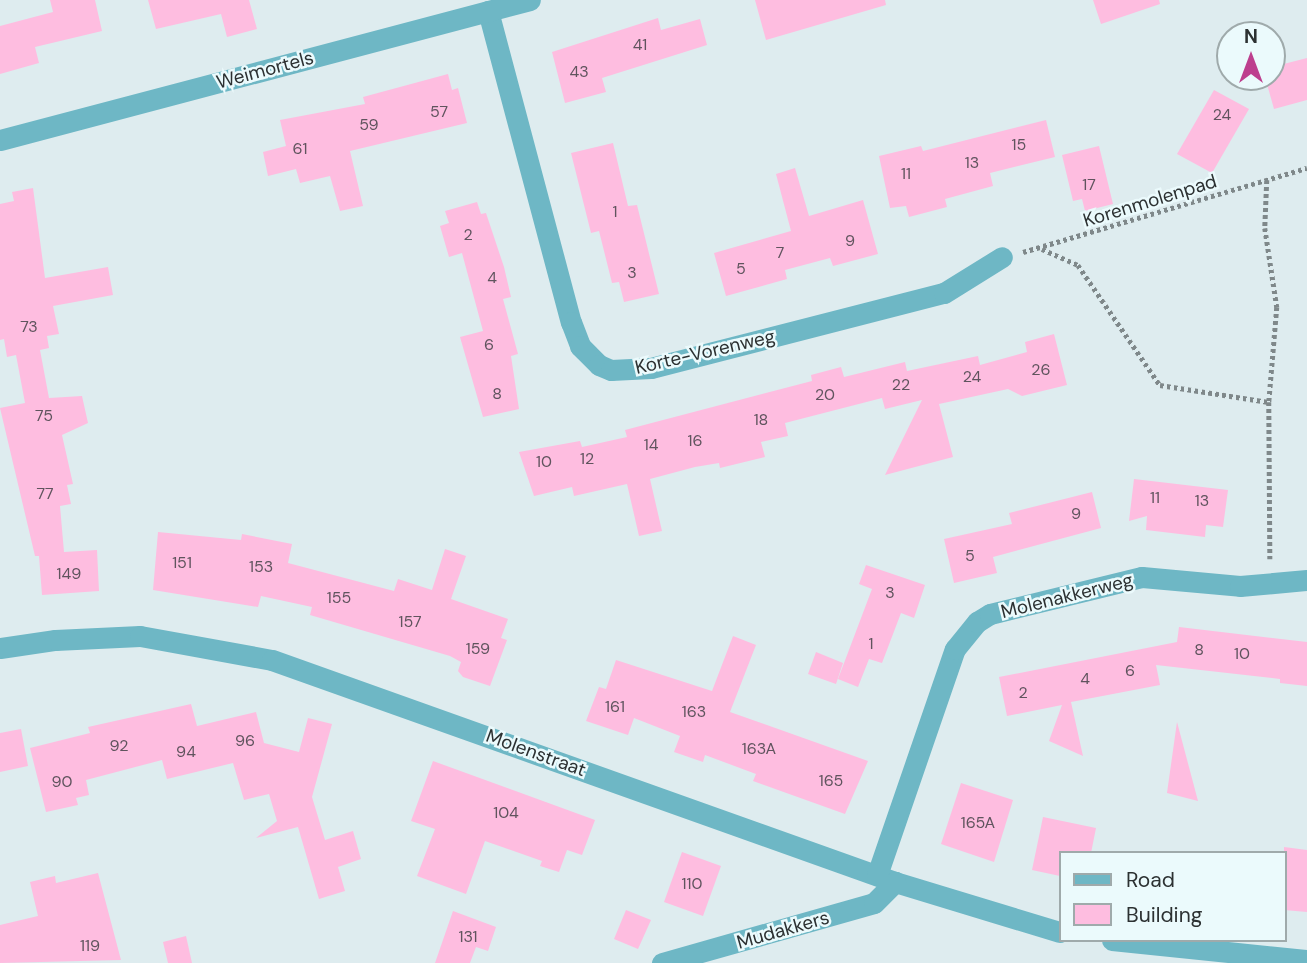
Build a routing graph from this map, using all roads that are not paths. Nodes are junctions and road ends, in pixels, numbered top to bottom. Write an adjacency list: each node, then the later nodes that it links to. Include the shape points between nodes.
1 (530, 0): 2 (street, Weimortels)
2 (488, 11): 3 (street, Weimortels); 4 (street, Korte-Vorenweg, via 570,322 580,346 599,365 611,370 651,368 944,293)
3 (0, 140)
4 (1002, 257)
5 (1307, 580): 7 (street, Molenakkerweg, via 1240,586 1142,578 990,614 977,622 955,649)
6 (0, 648): 7 (street, Molenstraat, via 140,636 272,660)
7 (886, 878): 8 (street, Molenstraat); 11 (street, Mudakkers, via 874,903)
8 (1058, 931)
9 (1132, 942): 10 (street)
10 (1307, 960)
11 (662, 963)

